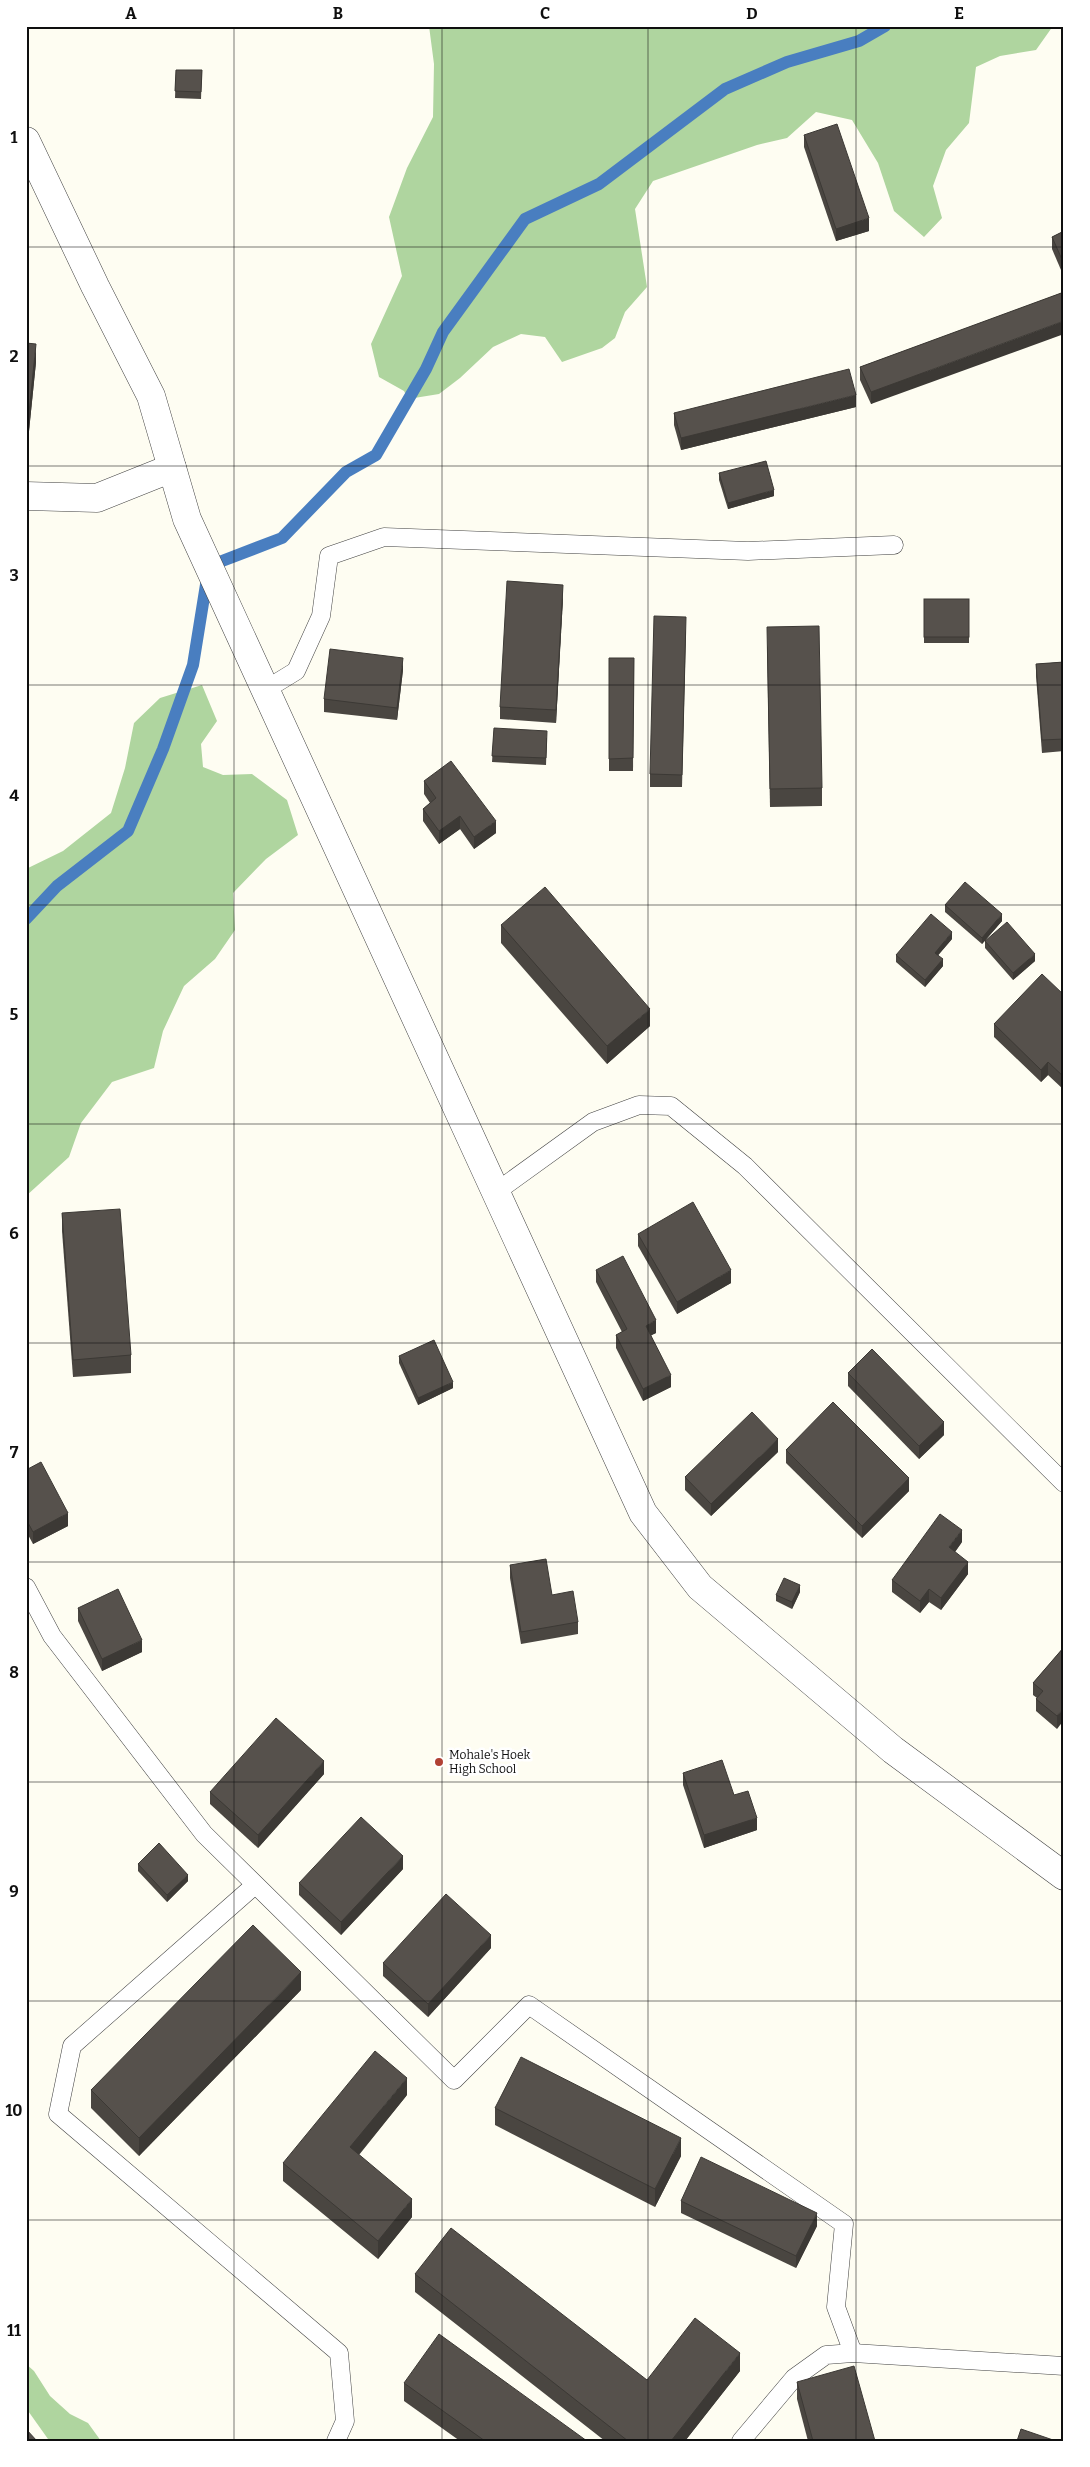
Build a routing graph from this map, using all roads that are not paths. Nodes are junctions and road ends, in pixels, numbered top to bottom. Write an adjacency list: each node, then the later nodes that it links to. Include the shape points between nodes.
1 (26, 141): 2 (street, via 94,286 151,396)
2 (172, 468): 3 (street, via 97,498); 5 (street, via 188,519)
3 (26, 496)
4 (894, 545): 5 (lane, via 748,551 384,537 329,556 322,616 296,671)
5 (266, 690): 6 (street)
6 (496, 1192): 7 (lane, via 593,1122 639,1105 671,1106 745,1166); 9 (street, via 643,1513 700,1587 893,1750)
7 (1064, 1483)
8 (26, 1586): 10 (lane, via 64,1652 204,1834)
9 (1064, 1876)
10 (255, 1885): 11 (lane, via 454,2080 529,2005 844,2224 836,2307); 13 (lane, via 72,2046 58,2114 339,2353 345,2421)
11 (853, 2353): 12 (lane); 14 (lane, via 826,2355 794,2378)
12 (1064, 2366)
13 (336, 2441)
14 (741, 2441)

